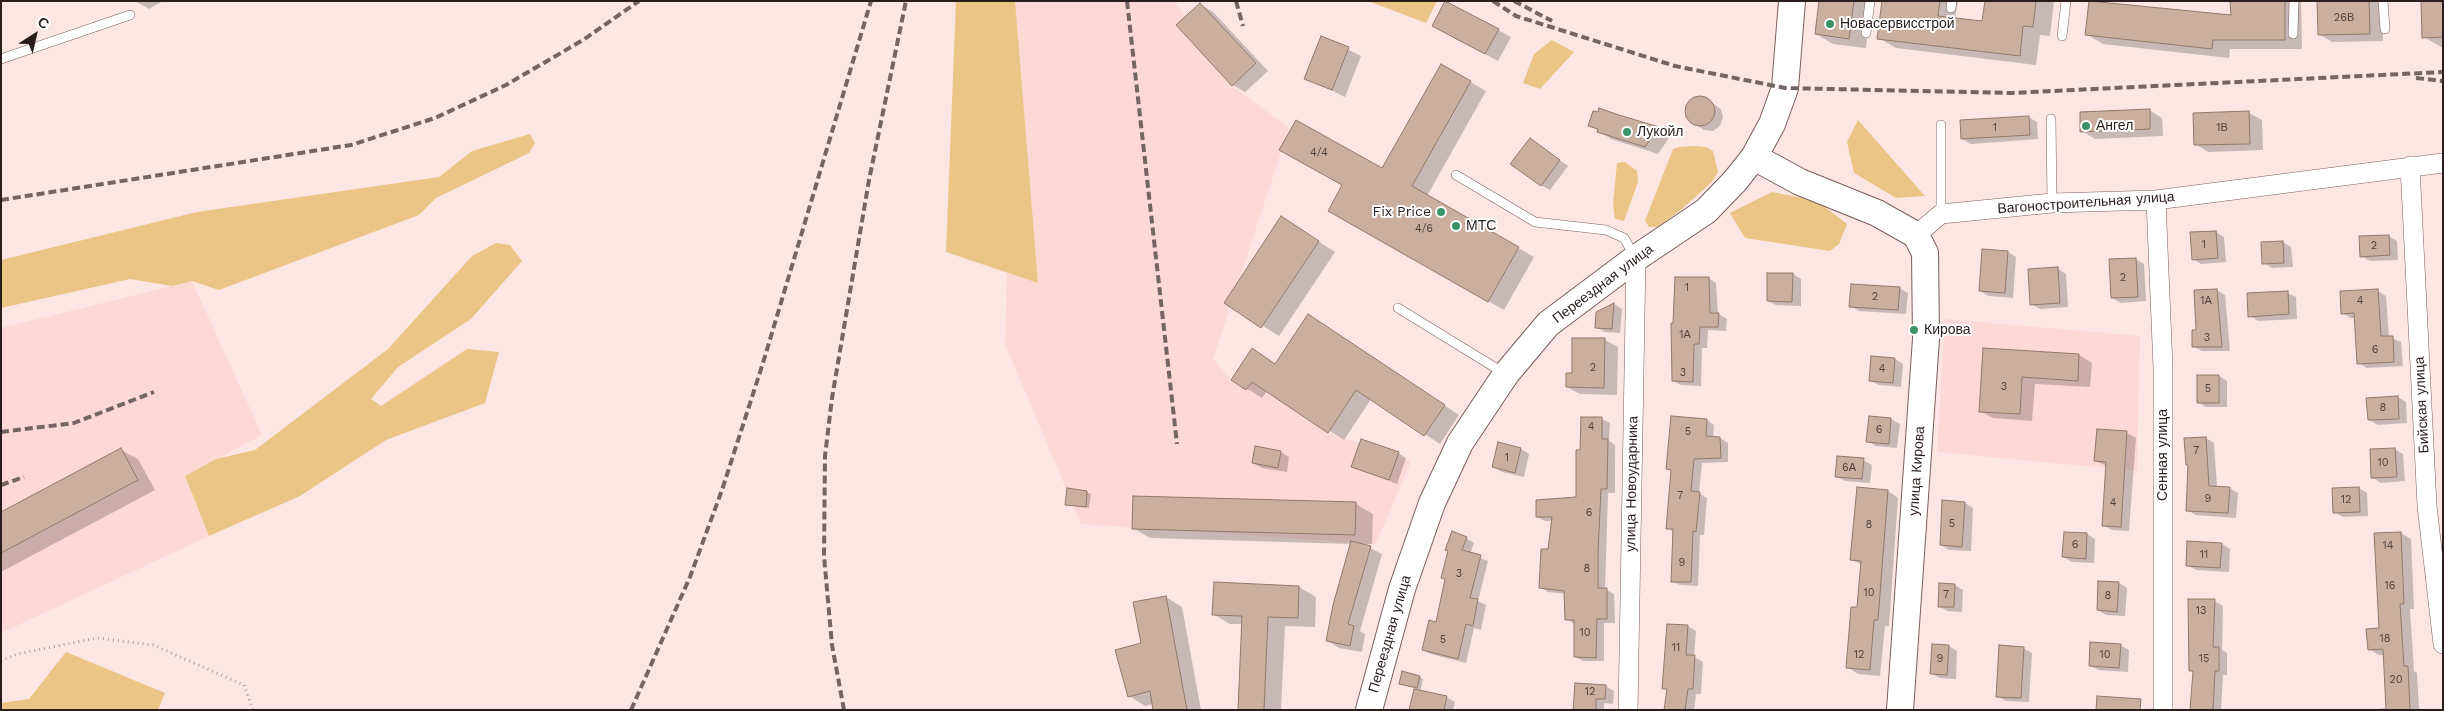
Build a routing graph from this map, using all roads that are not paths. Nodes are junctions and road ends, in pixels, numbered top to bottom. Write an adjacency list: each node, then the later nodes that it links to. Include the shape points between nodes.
1 (1792, 1): 14 (street, Переездная улица, via 1785,88 1772,124)
2 (1870, 1): 8 (lane)
3 (2066, 1): 10 (lane)
4 (2294, 1): 9 (lane)
5 (2383, 1): 7 (lane)
6 (130, 15): 11 (lane)
7 (2384, 29)
8 (1866, 33)
9 (2293, 34)
10 (2062, 36)
11 (1, 59)
12 (2051, 119): 19 (lane)
13 (1941, 125): 20 (lane)
14 (1754, 157): 21 (street, via 1800,182 1877,213); 22 (street, Переездная улица, via 1706,211)
15 (2443, 163): 16 (street, Вагоностроительная улица)
16 (2410, 166): 18 (street, Вагоностроительная улица); 25 (street, Бийская улица, via 2427,506)
17 (1456, 175): 22 (lane, via 1535,222 1606,230 1624,238)
18 (2156, 200): 19 (street, Вагоностроительная улица); 29 (street, Сенная улица, via 2163,368)
19 (2052, 203): 20 (street, Вагоностроительная улица)
20 (1941, 214): 21 (street)
21 (1916, 234): 28 (street, улица Кирова, via 1925,253 1926,338)
22 (1636, 258): 24 (street, Переездная улица, via 1548,324); 27 (street, улица Новоударника)
23 (1398, 308): 24 (lane)
24 (1506, 374): 26 (street, Переездная улица, via 1460,443 1432,503 1402,588)
25 (2443, 644)
26 (1368, 710)
27 (1628, 710)
28 (1900, 710)
29 (2163, 710)

